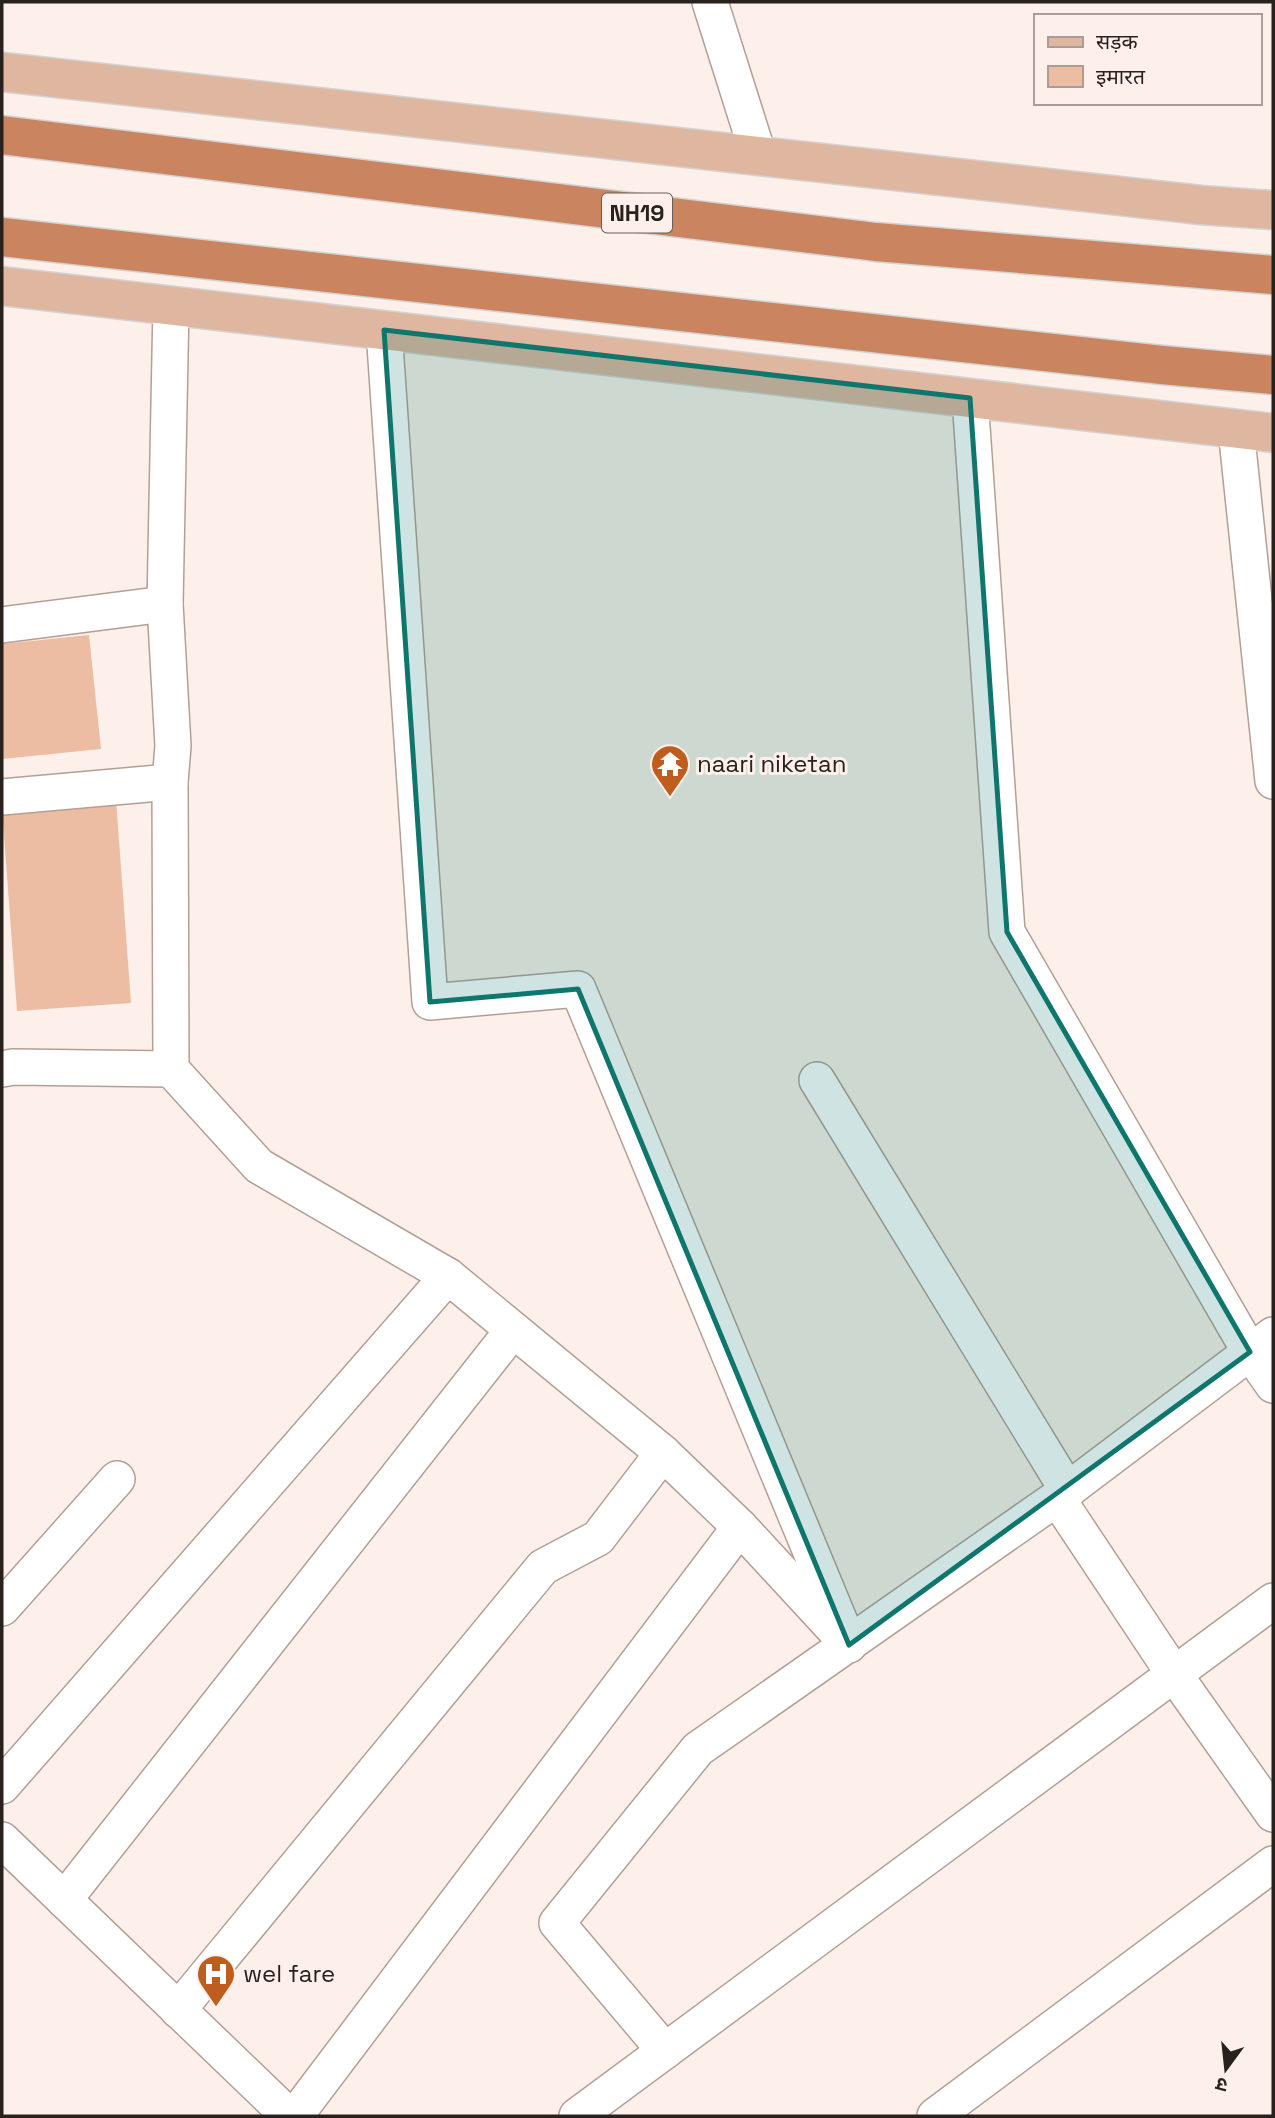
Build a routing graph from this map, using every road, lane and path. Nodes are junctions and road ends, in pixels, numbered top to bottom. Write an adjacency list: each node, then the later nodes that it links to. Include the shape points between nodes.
1 (710, 2): 4 (street)
2 (2, 72): 4 (main road)
3 (2, 135): 7 (highway, NH19, via 876,242)
4 (759, 157): 5 (main road)
5 (1273, 211)
6 (2, 237): 11 (highway)
7 (1273, 275)
8 (2, 286): 9 (main road)
9 (171, 306): 10 (main road); 15 (street)
10 (384, 330): 12 (main road); 33 (street, via 430,1002 578,989)
11 (1273, 375)
12 (970, 398): 13 (main road); 25 (street, via 1007,932)
13 (1236, 429): 14 (main road); 17 (street)
14 (1273, 433)
15 (165, 604): 16 (street); 18 (street, via 173,746)
16 (2, 625)
17 (1273, 781)
18 (170, 782): 19 (street); 21 (street)
19 (2, 797)
20 (2, 1069): 21 (street)
21 (171, 1069): 23 (street, via 259,1166)
22 (817, 1080): 29 (street)
23 (448, 1276): 24 (street); 35 (street)
24 (513, 1330): 27 (street); 39 (street)
25 (1262, 1344): 26 (street); 29 (street)
26 (1273, 1385)
27 (663, 1453): 30 (street); 40 (street, via 598,1538 542,1567)
28 (117, 1479): 32 (street)
29 (1063, 1494): 33 (street); 34 (street)
30 (740, 1527): 33 (street); 43 (street)
31 (1273, 1601): 34 (street)
32 (2, 1608)
33 (849, 1645): 41 (street, via 698,1749 557,1923)
34 (1174, 1674): 36 (street); 41 (street)
35 (2, 1786)
36 (1273, 1814)
37 (2, 1840): 39 (street)
38 (1273, 1864): 45 (street)
39 (64, 1900): 40 (street)
40 (178, 2010): 42 (street)
41 (665, 2051): 44 (street)
42 (289, 2116)
43 (295, 2116)
44 (577, 2116)
45 (935, 2116)

